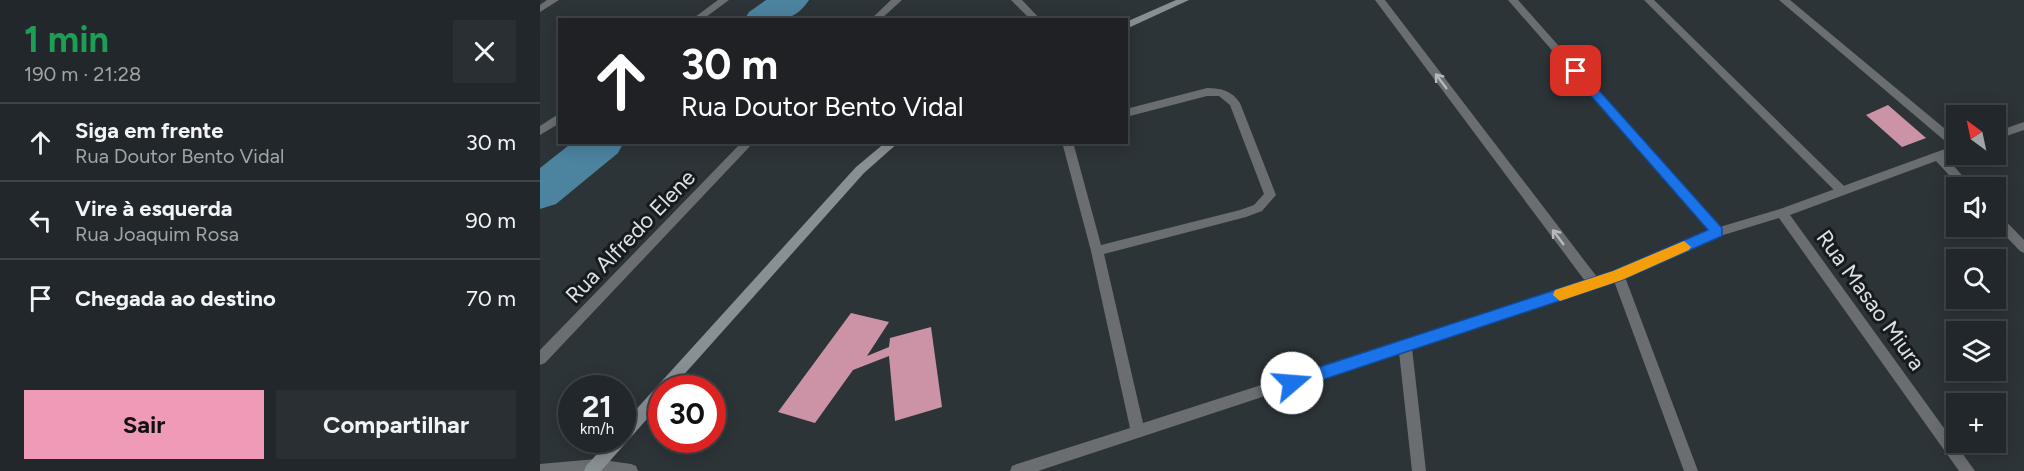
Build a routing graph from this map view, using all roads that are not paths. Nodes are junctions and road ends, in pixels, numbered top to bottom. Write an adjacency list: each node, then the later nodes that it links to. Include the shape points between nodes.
1 (554, 0): 10 (street)
2 (724, 0): 11 (street)
3 (897, 0): 12 (street)
4 (1016, 0): 13 (street)
5 (1184, 0): 14 (main road)
6 (1380, 0): 34 (street, one-way to 6)
7 (1513, 0): 30 (street)
8 (1649, 0): 27 (street)
9 (1784, 0): 20 (street)
10 (540, 9)
11 (698, 18)
12 (876, 18)
13 (1035, 18)
14 (1128, 25)
15 (1128, 112): 32 (street, via 1207,92 1226,94 1235,103 1269,195 1258,208 1242,214)
16 (558, 118): 18 (street)
17 (2024, 126): 19 (street)
18 (540, 131)
19 (2006, 132)
20 (1946, 136)
21 (747, 144): 36 (street, Rua Alfredo Elene)
22 (892, 144): 37 (main road, via 860,170)
23 (1068, 144): 32 (street)
24 (1946, 153): 25 (street)
25 (1938, 156): 26 (street); 27 (street)
26 (1958, 177)
27 (1841, 190): 28 (street)
28 (1782, 213): 30 (street); 48 (street, Rua Masao Miura)
29 (2006, 229): 31 (street)
30 (1717, 232): 33 (street)
31 (2024, 248)
32 (1097, 252): 40 (street)
33 (1617, 275): 34 (street); 47 (street)
34 (1594, 283): 35 (street)
35 (1406, 346): 40 (street); 46 (street)
36 (540, 359)
37 (676, 375)
38 (648, 407): 39 (main road)
39 (636, 420)
40 (1138, 433): 45 (street)
41 (607, 453): 42 (main road)
42 (593, 468): 43 (street); 44 (street)
43 (540, 471)
44 (631, 471)
45 (1017, 471)
46 (1419, 471)
47 (1691, 471)
48 (1968, 471)

